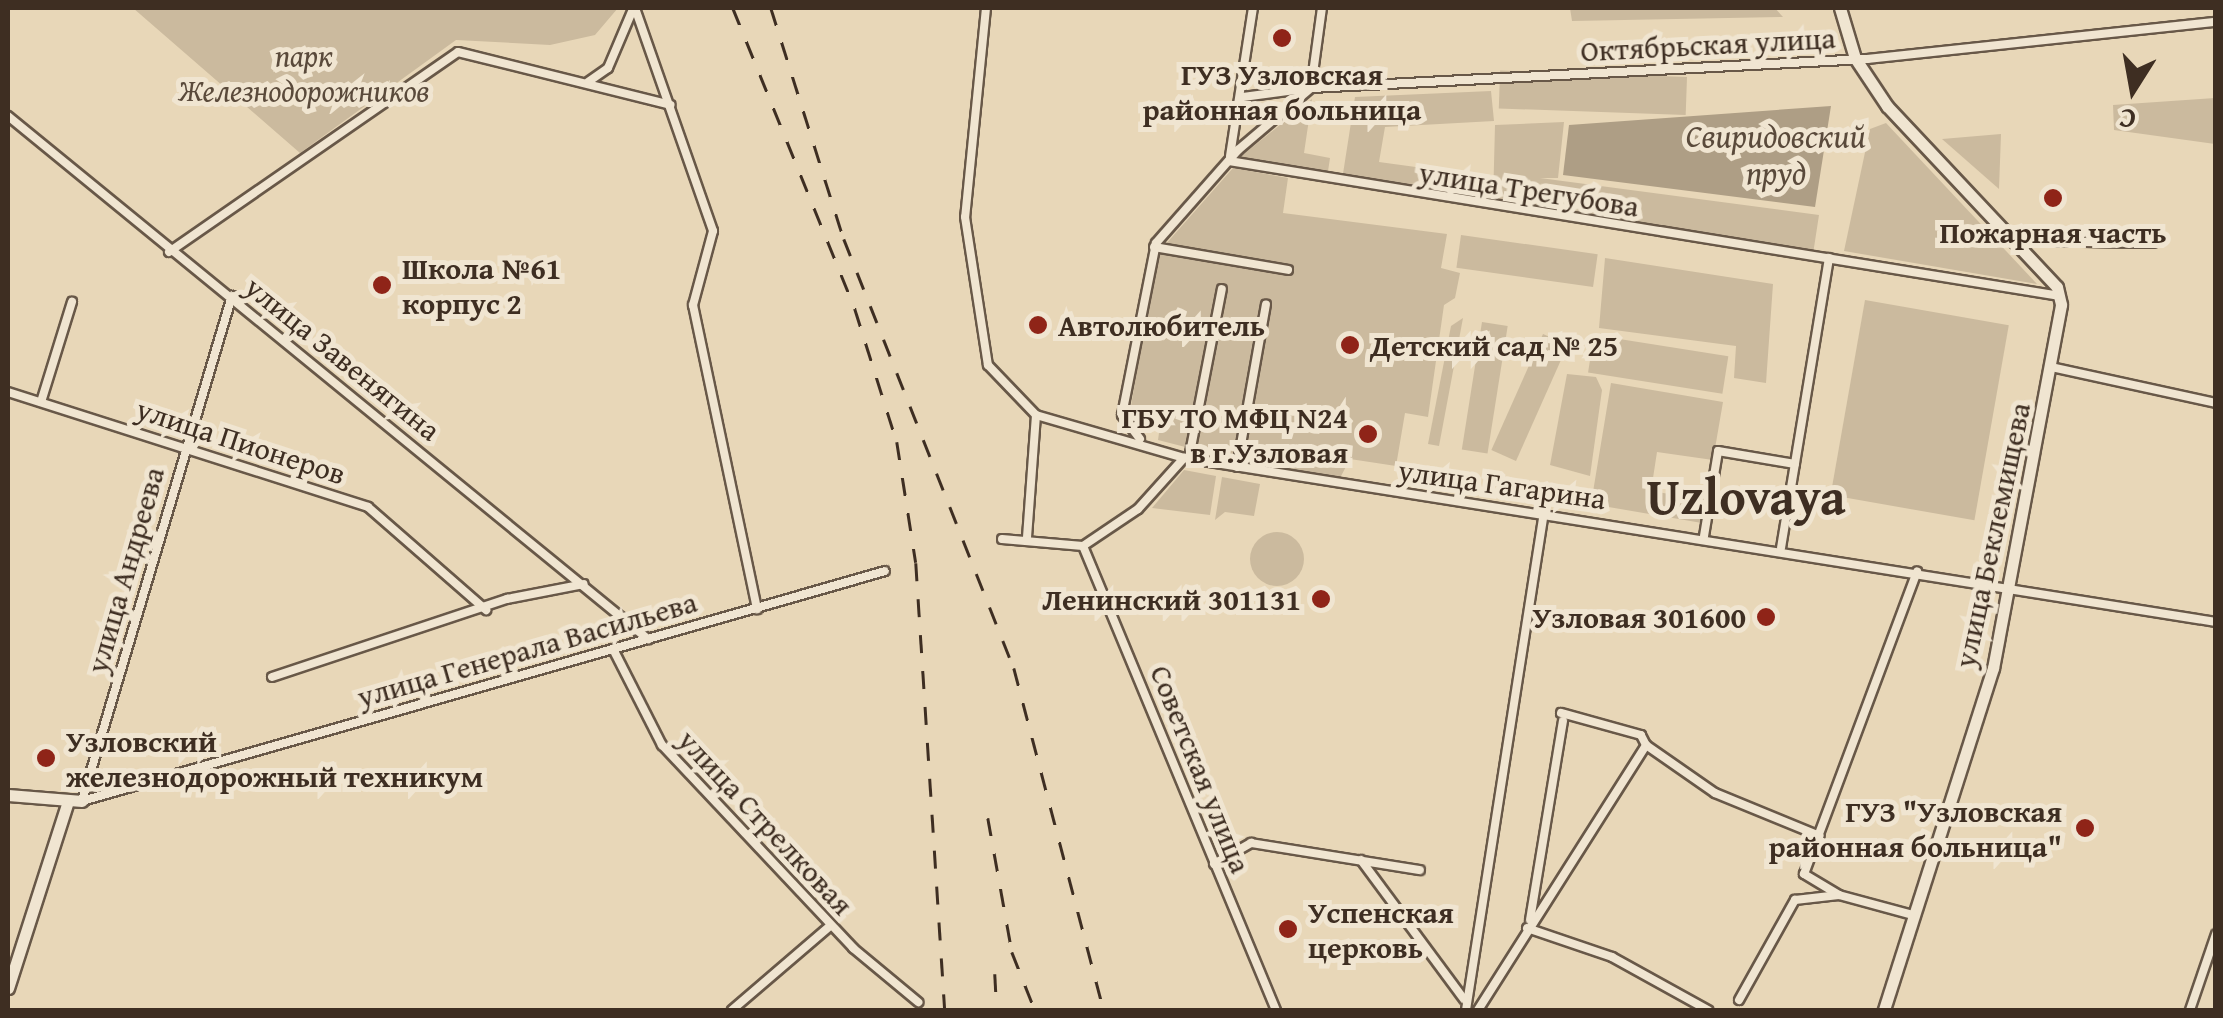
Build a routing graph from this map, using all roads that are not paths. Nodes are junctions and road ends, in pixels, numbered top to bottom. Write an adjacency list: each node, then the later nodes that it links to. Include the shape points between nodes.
1 (634, 8): 9 (street, via 618,52); 12 (street)
2 (986, 8): 30 (street, via 965,216 980,276 978,331 997,379)
3 (1252, 8): 11 (street)
4 (1313, 8): 5 (street)
5 (1322, 8): 10 (street)
6 (1840, 8): 8 (main road)
7 (2216, 22): 8 (street, Октябрьская улица)
8 (1855, 58): 10 (street, Октябрьская улица); 15 (main road, via 1887,106)
9 (588, 82): 12 (street); 18 (street, via 458,52)
10 (1311, 88): 11 (street, Октябрьская улица); 14 (street)
11 (1243, 97): 14 (street)
12 (671, 105): 46 (street, via 712,231 694,305)
13 (8, 116): 18 (street, улица Завенягина)
14 (1229, 161): 17 (street); 19 (street, улица Трегубова)
15 (2014, 241): 16 (street); 23 (main road)
16 (2152, 243)
17 (1154, 247): 20 (street); 31 (street, via 1122,416)
18 (169, 252): 22 (street, улица Завенягина)
19 (1830, 258): 23 (street); 34 (street)
20 (1288, 270)
21 (1222, 289): 33 (street)
22 (232, 296): 32 (street, улица Андреева); 44 (street, улица Завенягина)
23 (2060, 296): 26 (main road, улица Беклемищева)
24 (72, 302): 28 (street)
25 (1266, 305): 35 (street)
26 (2051, 367): 29 (street); 45 (main road, улица Беклемищева)
27 (8, 392): 28 (street, улица Пионеров)
28 (41, 402): 32 (street, улица Пионеров)
29 (2216, 403)
30 (1036, 415): 31 (street, улица Гагарина); 38 (street)
31 (1140, 438): 33 (street, улица Гагарина)
32 (186, 443): 47 (street, улица Пионеров, via 368,507); 54 (street, улица Андреева)
33 (1187, 458): 35 (street, улица Гагарина); 40 (street, via 1138,509)
34 (1795, 464): 37 (street, via 1718,451); 41 (street)
35 (1237, 466): 36 (street, улица Гагарина)
36 (1543, 516): 37 (street, улица Гагарина); 65 (street)
37 (1704, 536): 41 (street, улица Гагарина)
38 (1027, 538): 39 (street); 40 (street)
39 (1002, 540)
40 (1082, 546): 57 (street, Советская улица)
41 (1780, 548): 43 (street, улица Гагарина)
42 (885, 571): 46 (street, улица Генерала Васильева)
43 (1917, 571): 45 (street, улица Гагарина); 55 (street)
44 (584, 584): 47 (street); 49 (street, улица Завенягина)
45 (2012, 588): 48 (street, улица Гагарина); 60 (main road, улица Беклемищева)
46 (757, 609): 49 (street, улица Генерала Васильева)
47 (486, 610): 51 (street)
48 (2216, 622)
49 (648, 638): 50 (street, улица Генерала Васильева)
50 (613, 649): 54 (street, улица Генерала Васильева); 61 (street, улица Стрелковая, via 662,745)
51 (272, 677)
52 (1646, 744): 55 (street, via 1715,793); 62 (street); 62 (street, via 1633,732 1562,717)
53 (8, 794): 54 (main road, улица Генерала Васильева)
54 (75, 801): 64 (main road)
55 (1820, 836): 59 (street, via 1804,874)
56 (1361, 860): 57 (street, via 1251,844); 58 (street); 65 (street)
57 (1214, 864): 69 (street, Советская улица)
58 (1420, 870)
59 (1840, 895): 60 (street); 66 (street, via 1795,900)
60 (1913, 915): 73 (main road, улица Беклемищева)
61 (831, 925): 67 (street, улица Стрелковая); 68 (street)
62 (1528, 926): 71 (street); 72 (street, via 1612,957)
63 (2216, 934): 74 (street)
64 (8, 988)
65 (1464, 1000): 70 (street)
66 (1739, 1000)
67 (918, 1002)
68 (732, 1010)
69 (1276, 1010)
70 (1466, 1010)
71 (1478, 1010)
72 (1708, 1010)
73 (1884, 1010)
74 (2190, 1010)

